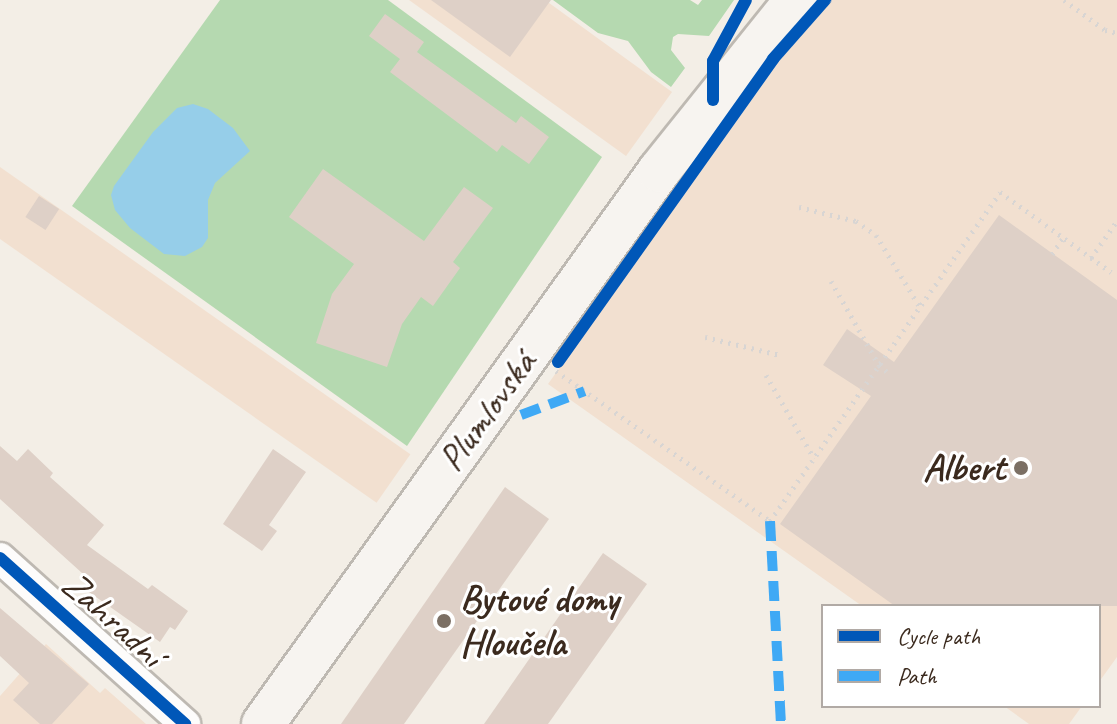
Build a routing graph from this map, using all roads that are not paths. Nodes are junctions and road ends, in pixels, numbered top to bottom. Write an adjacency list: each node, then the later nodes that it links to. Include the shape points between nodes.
1 (763, 0): 3 (main road, Plumlovská)
2 (796, 0): 3 (main road, Plumlovská)
3 (713, 100): 6 (main road, Plumlovská)
4 (0, 558): 5 (street, Zahradní)
5 (185, 724)
6 (263, 724)

